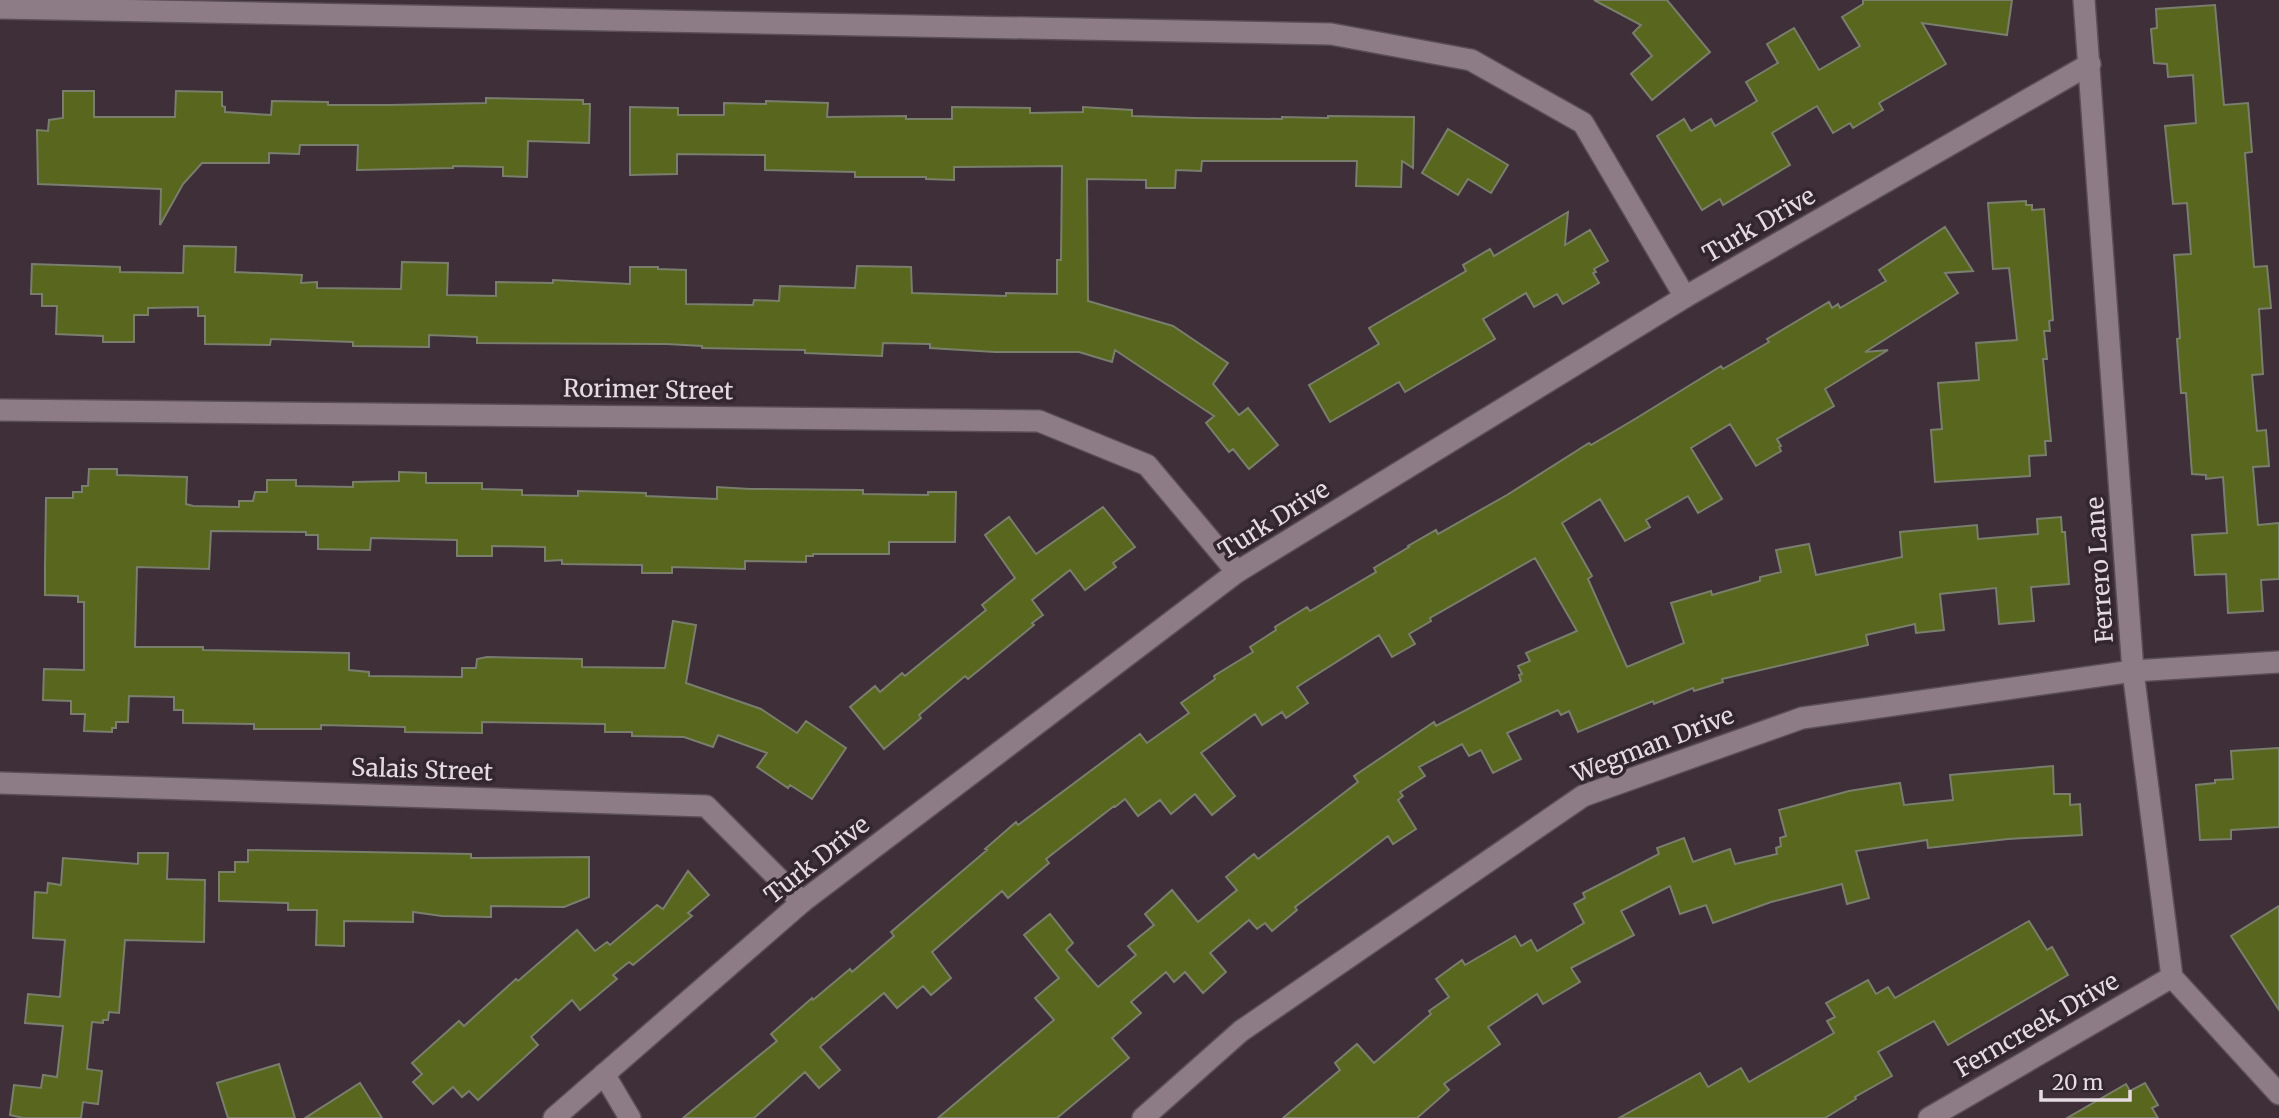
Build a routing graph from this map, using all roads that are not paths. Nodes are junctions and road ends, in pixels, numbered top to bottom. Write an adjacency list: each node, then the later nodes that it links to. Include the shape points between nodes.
1 (2084, 0): 3 (street, Ferrero Lane)
2 (0, 8): 4 (street, via 1331,34 1471,60 1583,123)
3 (2090, 64): 4 (street, Turk Drive); 8 (street, Ferrero Lane)
4 (1685, 298): 6 (street, Turk Drive)
5 (0, 410): 6 (street, Rorimer Street, via 1039,421 1147,466)
6 (1237, 572): 10 (street, Turk Drive)
7 (2279, 662): 8 (street, Wegman Drive)
8 (2133, 671): 11 (street, Ferrero Lane); 17 (street, Wegman Drive, via 1802,718 1583,796 1241,1031)
9 (0, 783): 10 (street, Salais Street, via 706,806)
10 (802, 902): 12 (street, Turk Drive)
11 (2172, 977): 13 (street); 14 (street, Ferncreek Drive)
12 (604, 1074): 15 (street, Turk Drive); 16 (street)
13 (2279, 1094)
14 (1950, 1112): 18 (street, Ferncreek Drive)
15 (554, 1118)
16 (630, 1118)
17 (1143, 1118)
18 (1929, 1118)

